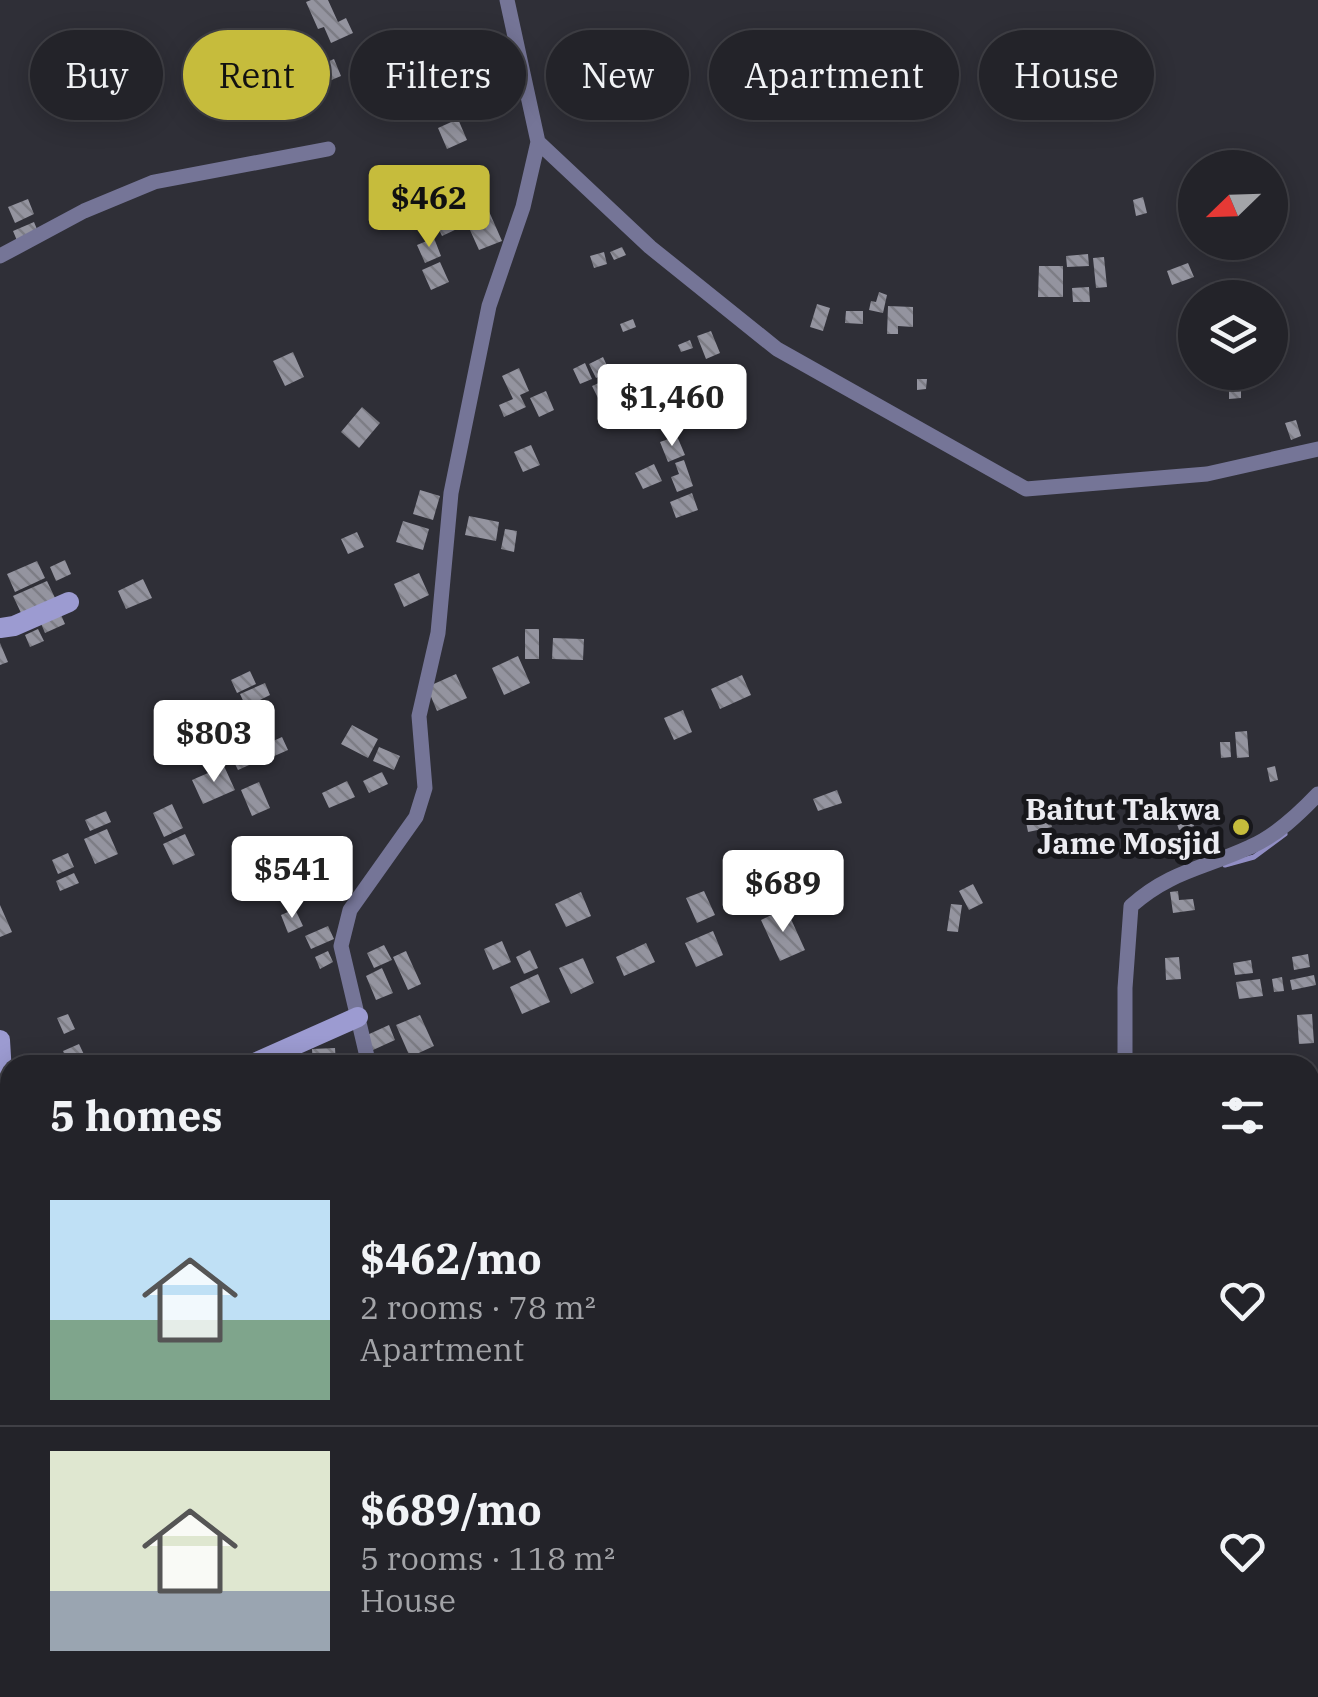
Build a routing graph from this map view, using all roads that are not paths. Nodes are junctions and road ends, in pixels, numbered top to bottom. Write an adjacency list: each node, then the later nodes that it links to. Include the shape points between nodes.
1 (507, 0): 2 (street)
2 (538, 142): 5 (street, via 650,248 778,350 1026,489 1207,474); 9 (street, via 490,306 451,494 438,633 418,716 424,788 416,817 350,910 341,946)
3 (328, 148): 4 (street, via 154,182)
4 (0, 256)
5 (1318, 449)
6 (69, 602): 7 (main road)
7 (0, 628)
8 (1318, 794): 12 (street, via 1253,846 1154,886 1131,906)
9 (358, 1017): 10 (main road); 11 (street)
10 (272, 1055)
11 (367, 1055)
12 (1125, 1055)

